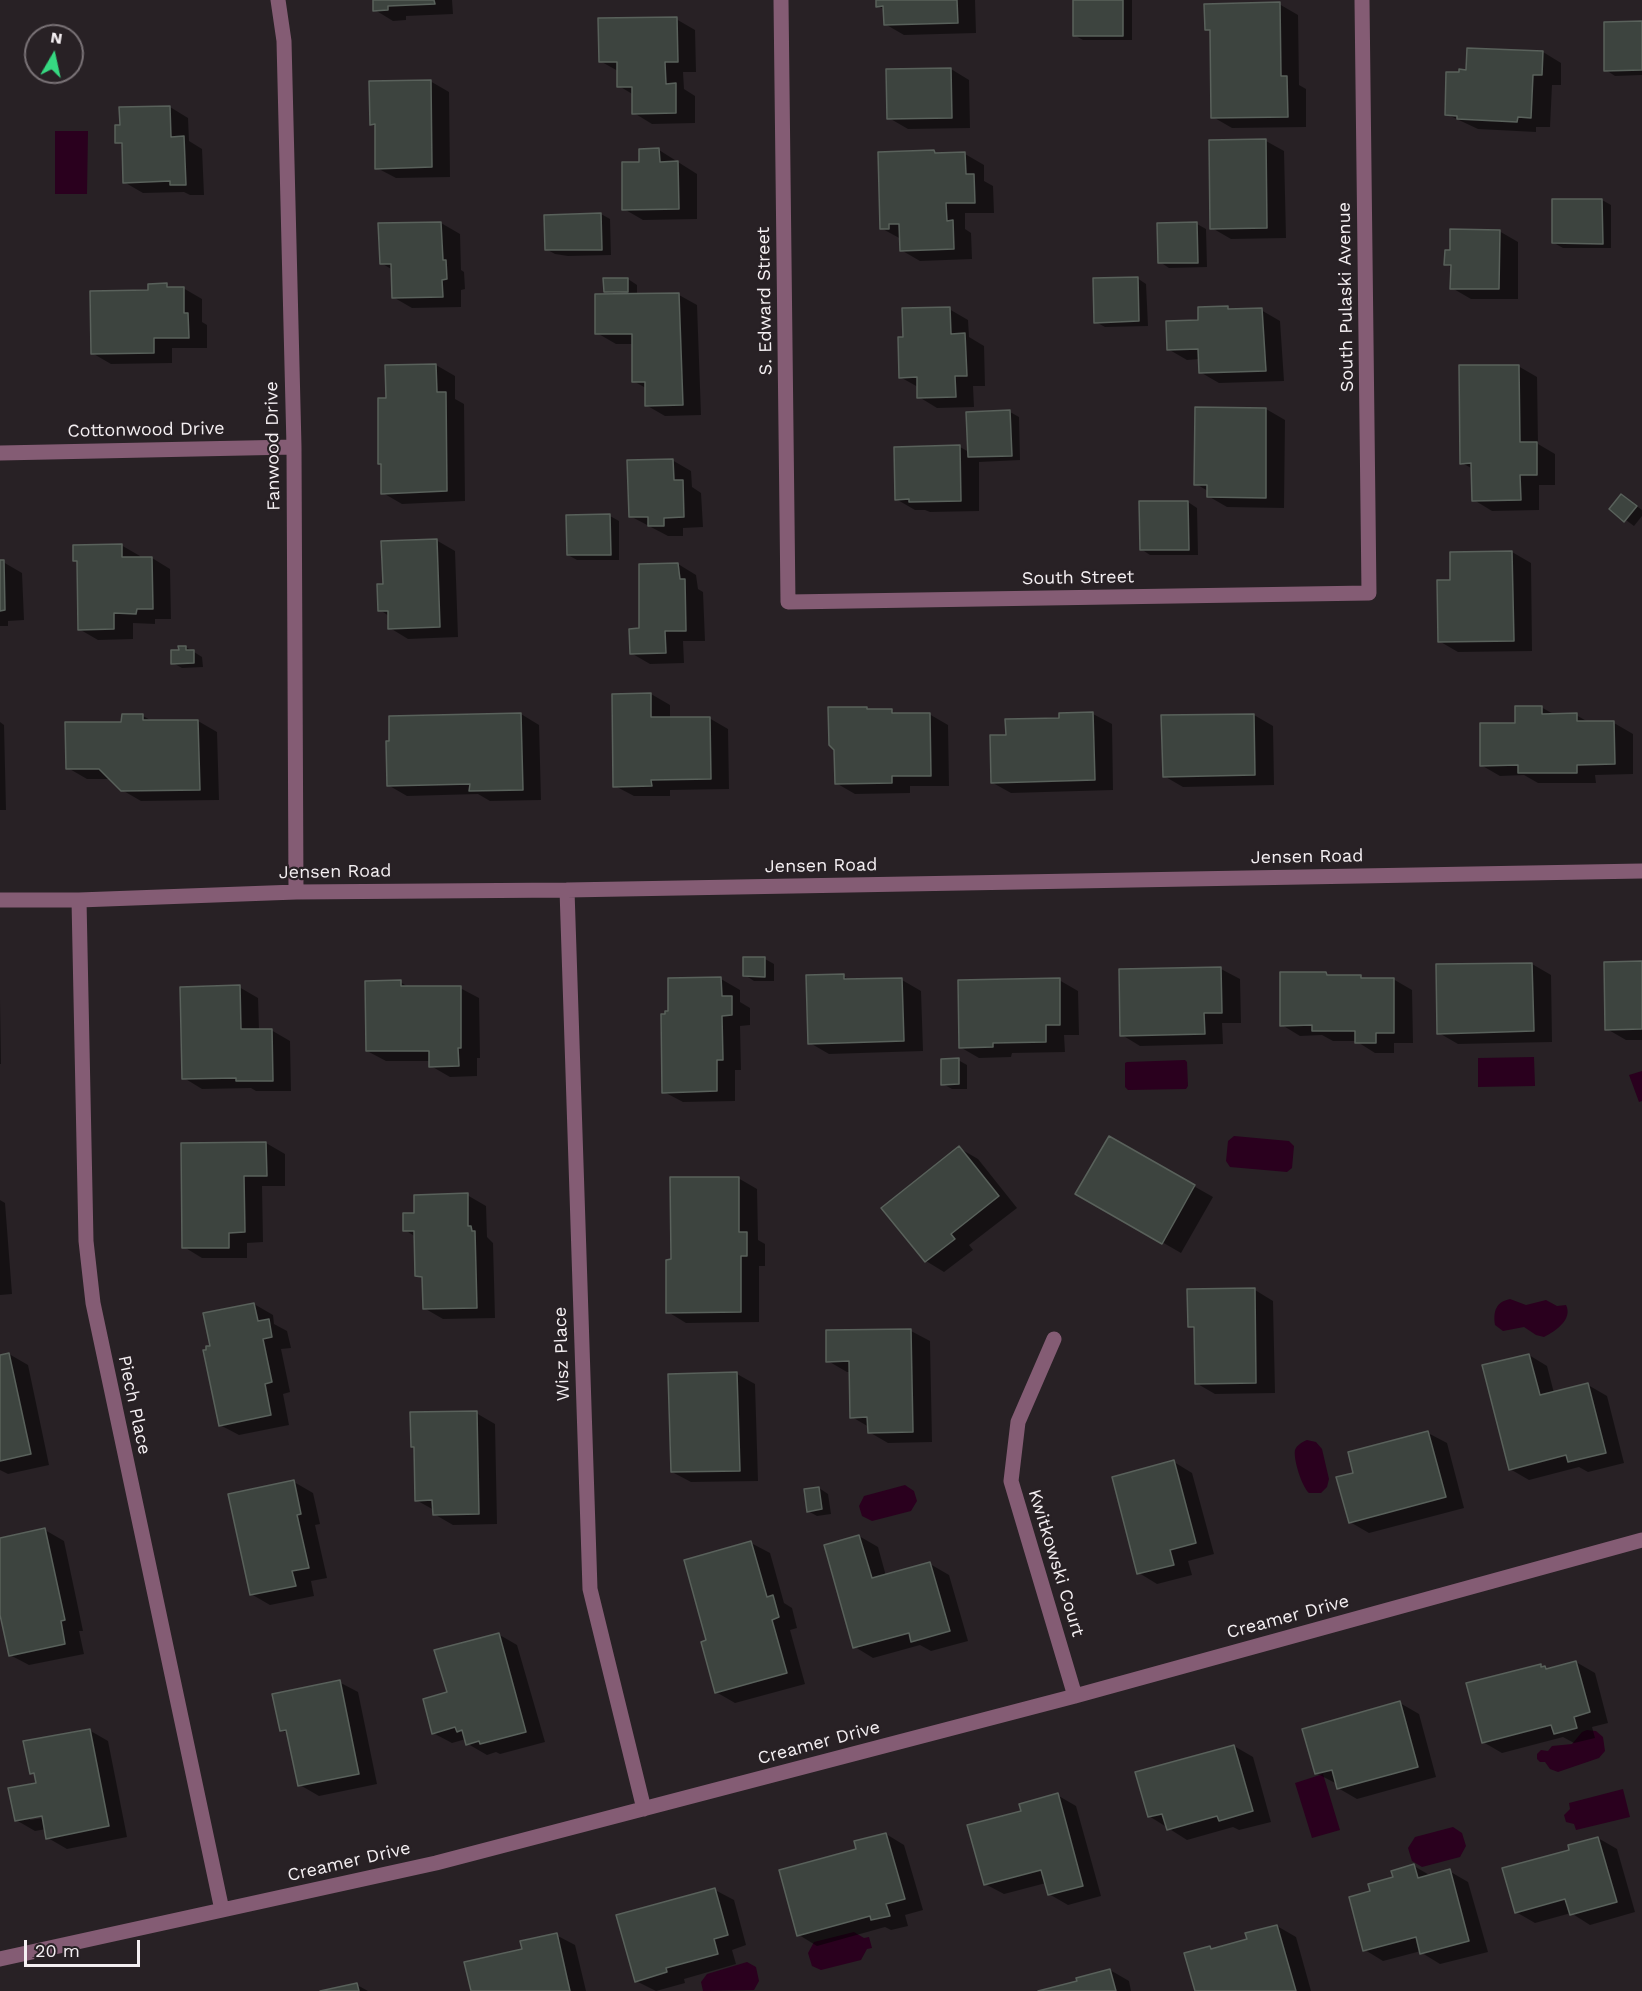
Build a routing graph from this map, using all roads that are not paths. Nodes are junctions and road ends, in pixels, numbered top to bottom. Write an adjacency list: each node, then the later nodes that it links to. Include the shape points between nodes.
1 (278, 0): 4 (street, Fanwood Drive, via 284,40)
2 (782, 0): 7 (street, S. Edward Street)
3 (1362, 0): 6 (street, South Pulaski Avenue)
4 (294, 447): 5 (street, Cottonwood Drive); 10 (street, Fanwood Drive)
5 (0, 453)
6 (1369, 593): 7 (street, South Street)
7 (788, 602)
8 (1642, 871): 9 (street, Jensen Road)
9 (567, 890): 10 (street, Jensen Road); 16 (street, Wisz Place, via 590,1589)
10 (296, 892): 12 (street, Jensen Road)
11 (0, 900): 12 (street, Jensen Road)
12 (79, 900): 17 (street, Piech Place, via 86,1240 93,1302)
13 (1054, 1339): 15 (street, Kwitkowski Court, via 1018,1422 1011,1481)
14 (1642, 1540): 15 (street, Creamer Drive)
15 (1075, 1696): 16 (street, Creamer Drive)
16 (644, 1809): 17 (street, Creamer Drive, via 436,1863)
17 (222, 1910): 18 (street, Creamer Drive)
18 (0, 1959)

